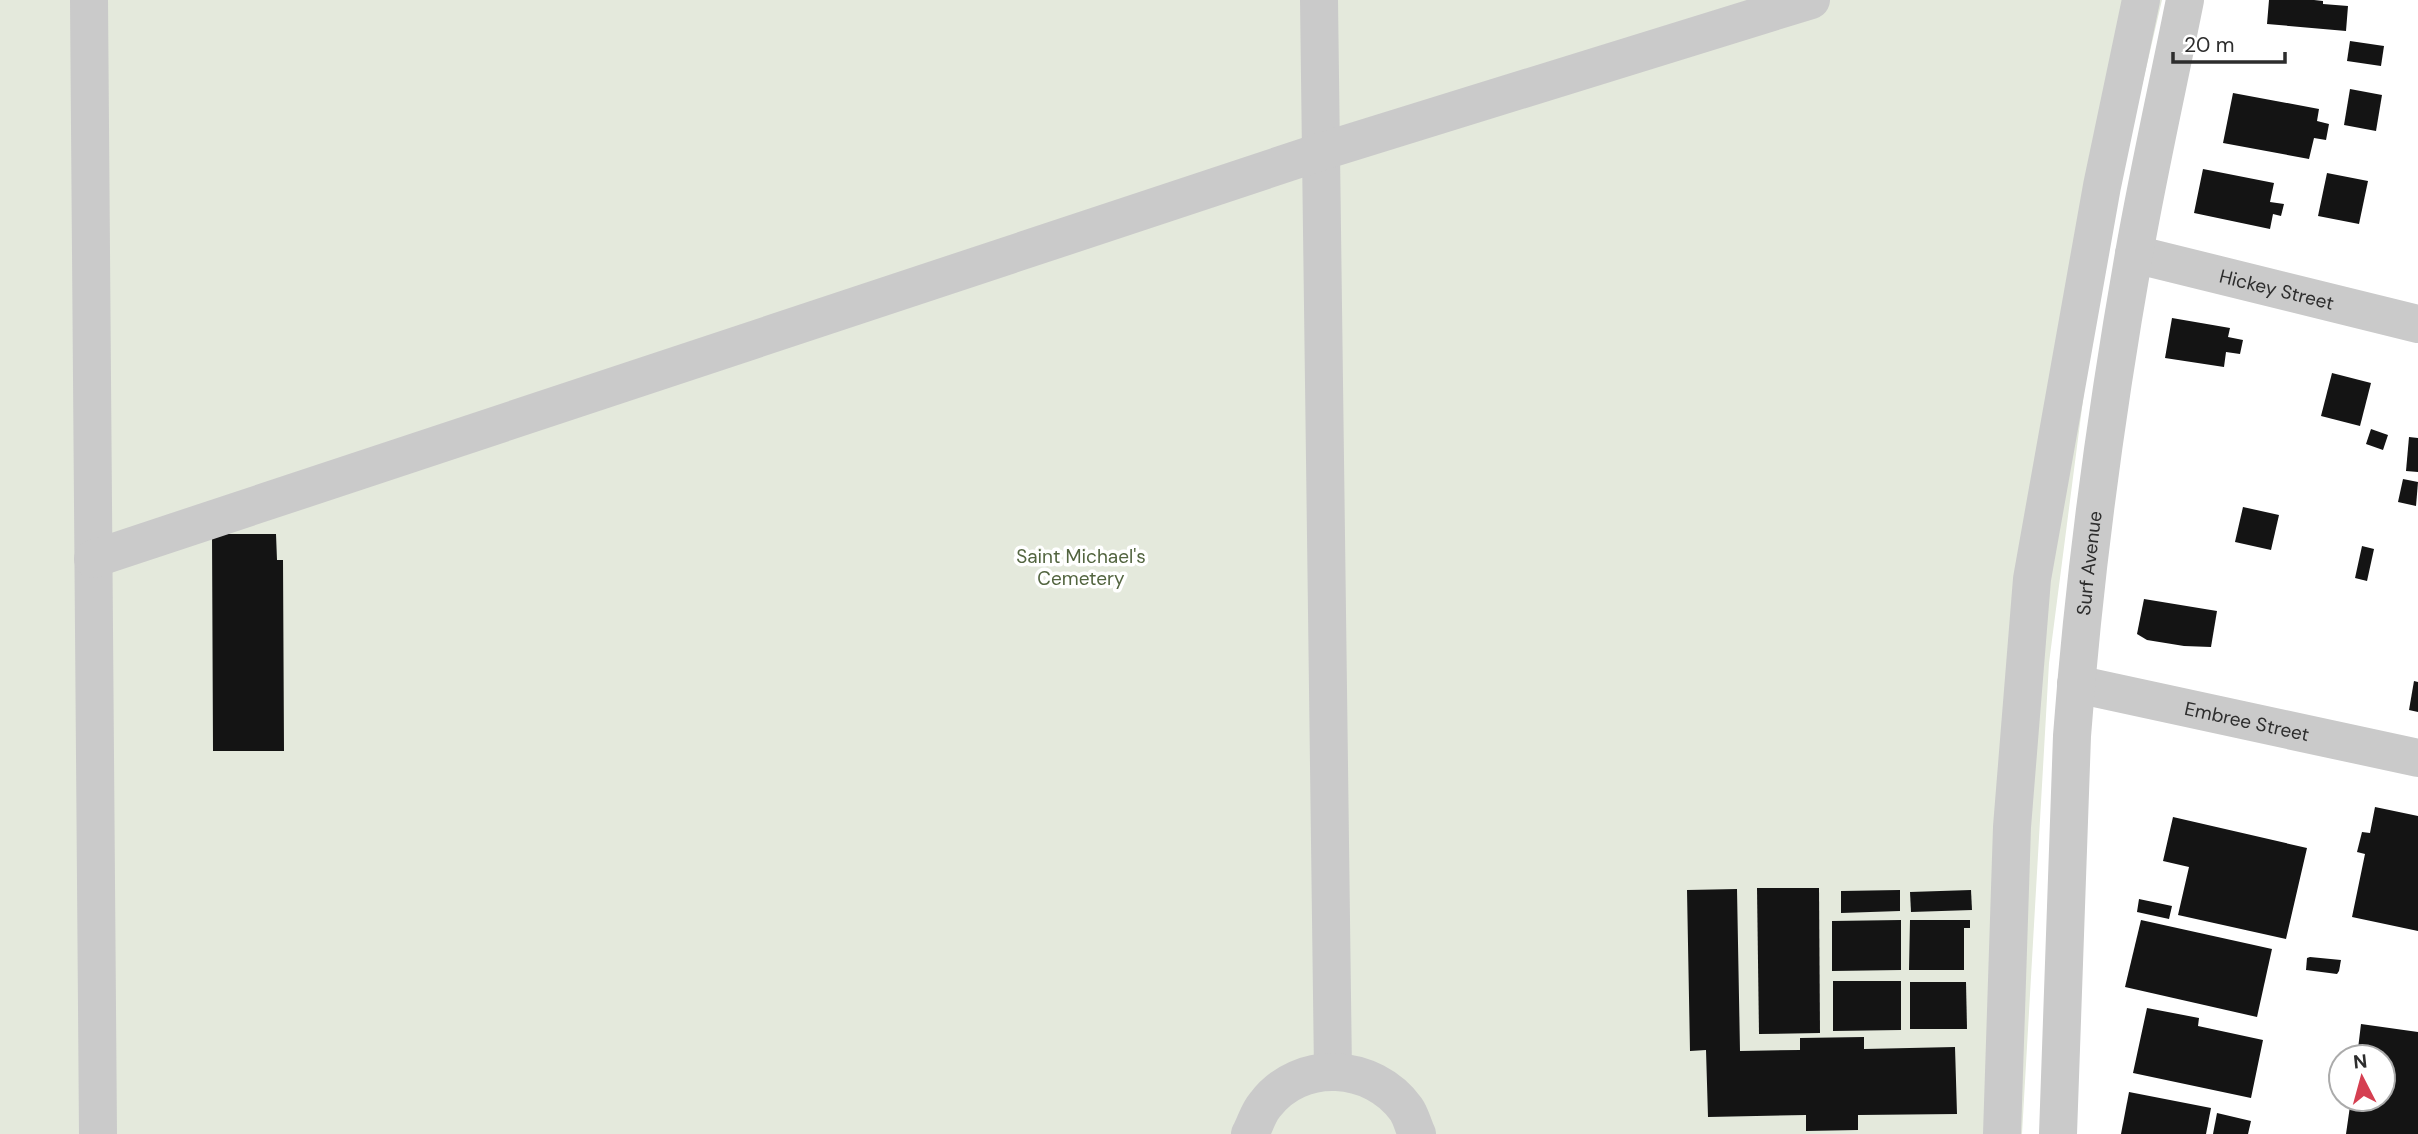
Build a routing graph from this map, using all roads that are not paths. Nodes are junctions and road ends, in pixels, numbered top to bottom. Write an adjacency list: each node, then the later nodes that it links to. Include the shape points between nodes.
1 (89, 0): 9 (street)
2 (1319, 0): 6 (street)
3 (1811, 0): 6 (street)
4 (2141, 0): 16 (street, via 2102,186 2032,579 2012,827)
5 (2185, 0): 7 (street, Surf Avenue)
6 (1320, 152): 9 (street); 12 (street)
7 (2134, 254): 8 (street, Hickey Street); 10 (street, Surf Avenue)
8 (2418, 324)
9 (93, 559): 13 (street)
10 (2076, 684): 11 (street, Embree Street); 17 (street, Surf Avenue)
11 (2418, 758)
12 (1333, 1072): 14 (street, via 1321,1071 1290,1083 1265,1105); 15 (street, via 1354,1073 1384,1087 1406,1110)
13 (98, 1134)
14 (1250, 1134)
15 (1417, 1134)
16 (2003, 1134)
17 (2058, 1134)

